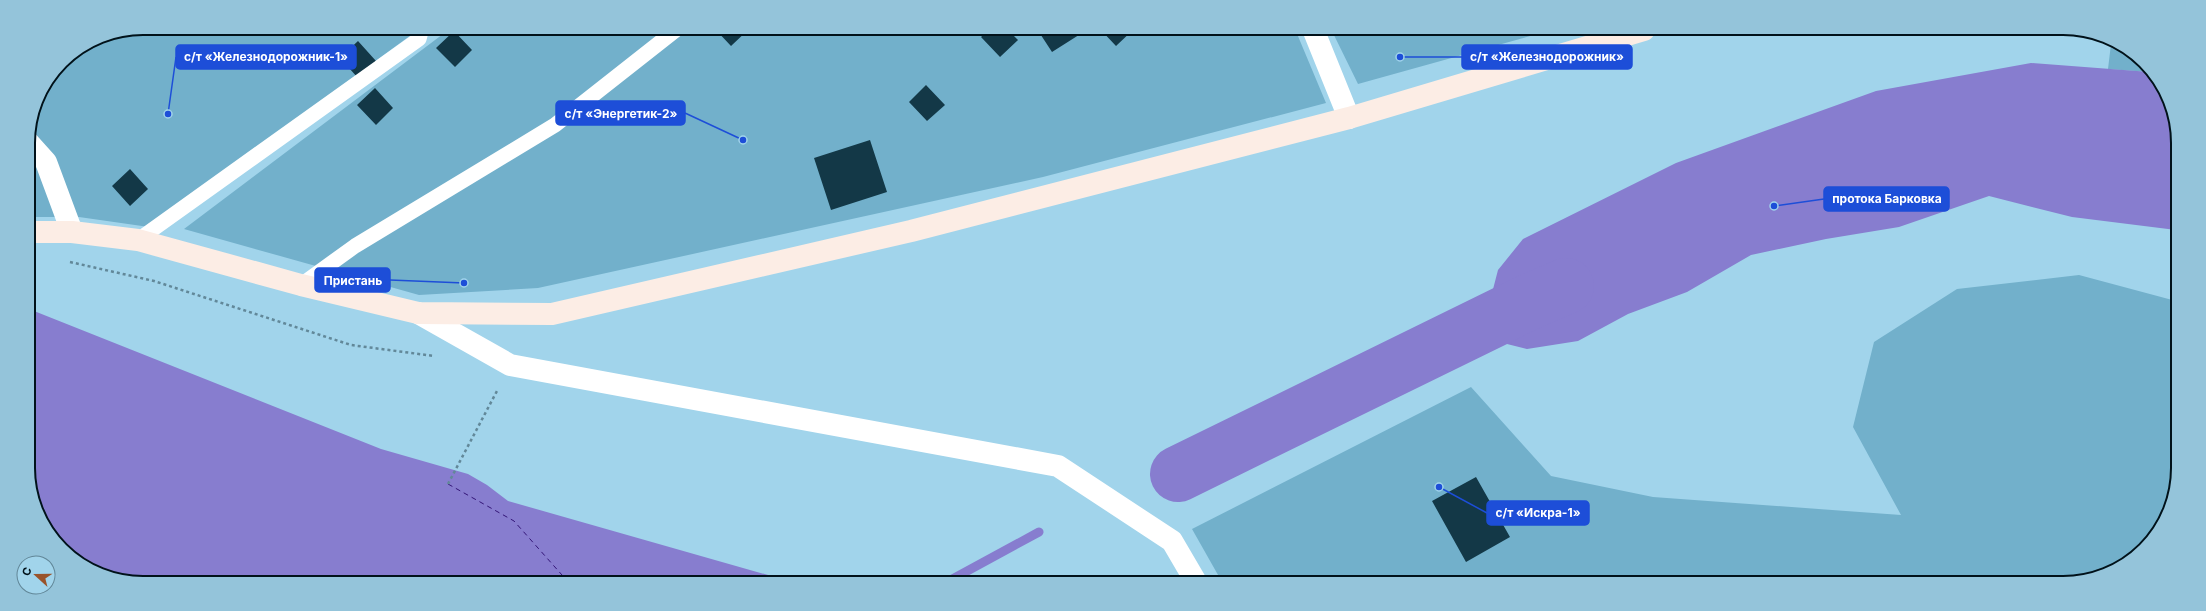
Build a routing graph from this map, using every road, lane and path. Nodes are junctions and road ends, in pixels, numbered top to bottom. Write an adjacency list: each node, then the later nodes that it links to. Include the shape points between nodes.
1 (420, 35): 9 (lane, via 419,39)
2 (669, 35): 11 (lane, via 555,125 355,246)
3 (1315, 35): 5 (street)
4 (1627, 35): 5 (main road)
5 (1349, 118): 12 (main road, via 911,231 552,314)
6 (35, 150): 8 (street, via 46,162)
7 (35, 232): 8 (main road)
8 (72, 232): 9 (main road)
9 (138, 240): 11 (main road)
10 (66, 260): 13 (path, via 154,281 351,345)
11 (301, 285): 12 (main road)
12 (418, 313): 14 (street)
13 (442, 357)
14 (510, 365): 15 (path); 16 (street, via 1058,466 1172,541)
15 (448, 484)
16 (1192, 576)

